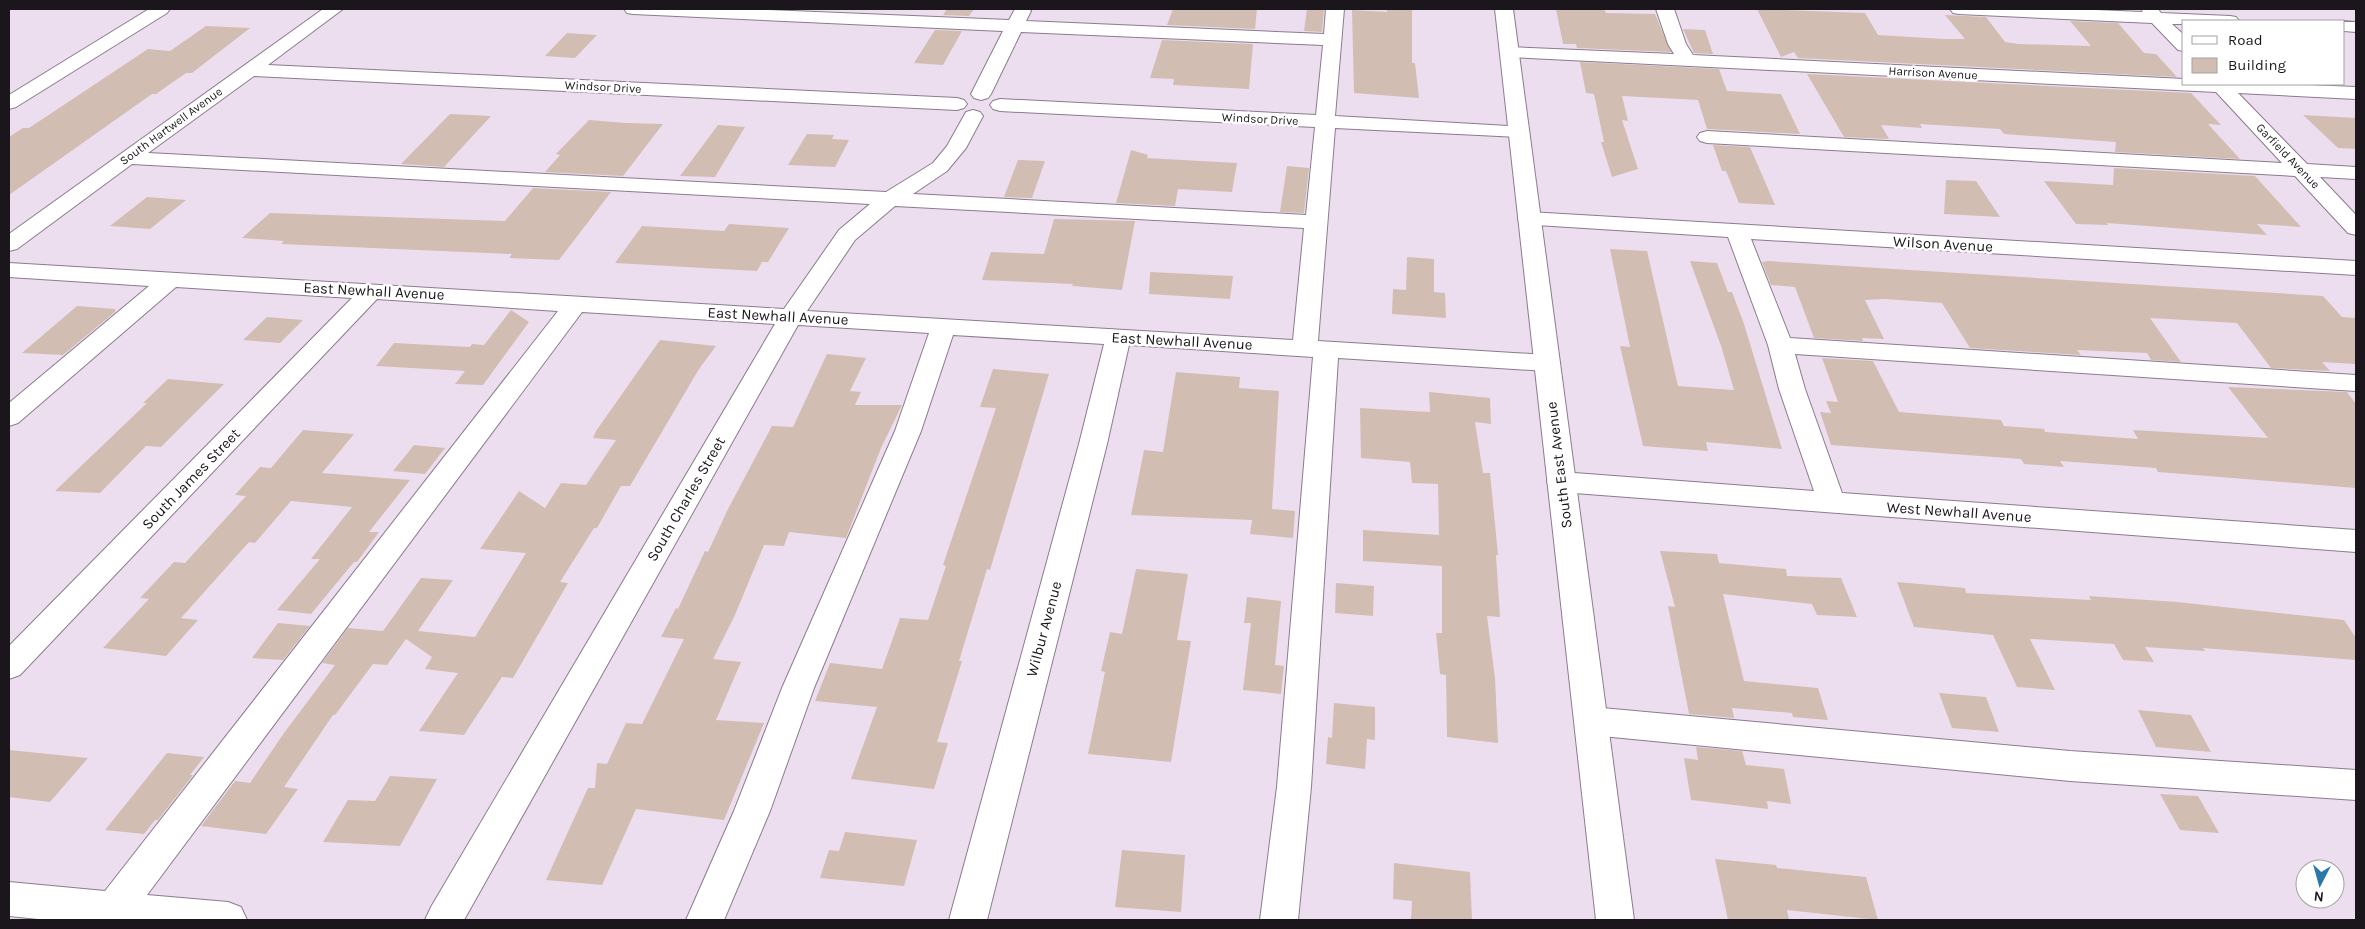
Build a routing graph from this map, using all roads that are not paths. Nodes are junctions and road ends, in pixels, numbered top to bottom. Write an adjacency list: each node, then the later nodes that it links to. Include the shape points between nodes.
1 (161, 9): 20 (street)
2 (334, 9): 16 (street, South Hartwell Avenue)
3 (633, 9): 11 (street)
4 (1023, 9): 11 (street, South Charles Street)
5 (1335, 9): 12 (street)
6 (1504, 9): 14 (street, South East Avenue)
7 (1665, 9): 15 (street, via 1677,44)
8 (1959, 9): 9 (street)
9 (2152, 13): 10 (street); 13 (street)
10 (2220, 20)
11 (1015, 26): 12 (street); 21 (street, South Charles Street, via 987,87)
12 (1332, 40): 22 (street)
13 (2182, 44)
14 (1509, 52): 15 (street, Harrison Avenue); 23 (street, South East Avenue)
15 (1687, 61): 17 (street, Harrison Avenue)
16 (249, 70): 21 (street, Windsor Drive); 25 (street, South Hartwell Avenue)
17 (2182, 83)
18 (2221, 85): 19 (street, Harrison Avenue); 26 (street, Garfield Avenue)
19 (2356, 93)
20 (9, 104)
21 (971, 105): 22 (street, Windsor Drive, via 988,114 1000,106); 28 (street, South Charles Street, via 956,148 940,167)
22 (1324, 122): 23 (street, Windsor Drive); 30 (street)
23 (1519, 131): 29 (street, South East Avenue)
24 (1707, 137): 26 (street, via 2217,167)
25 (128, 158): 28 (street); 33 (street, South Hartwell Avenue)
26 (2302, 169): 27 (street); 31 (street, Garfield Avenue)
27 (2356, 173)
28 (890, 199): 30 (street); 39 (street, South Charles Street, via 847,235)
29 (1529, 220): 32 (street, Wilson Avenue); 44 (street, South East Avenue)
30 (1315, 222): 43 (street)
31 (2356, 228)
32 (1737, 232): 34 (street, Wilson Avenue); 42 (street)
33 (9, 244)
34 (2356, 268)
35 (9, 270): 36 (street, East Newhall Avenue)
36 (170, 279): 37 (street, East Newhall Avenue); 46 (street)
37 (372, 291): 38 (street, East Newhall Avenue); 50 (street, South James Street)
38 (576, 304): 39 (street, East Newhall Avenue); 54 (street)
39 (791, 317): 40 (street, East Newhall Avenue); 56 (street, South Charles Street)
40 (944, 326): 41 (street, East Newhall Avenue); 57 (street, via 908,431 798,688 752,811)
41 (1116, 337): 43 (street, East Newhall Avenue); 58 (street, Wilbur Avenue, via 1114,362)
42 (1780, 345): 45 (street); 48 (street)
43 (1316, 349): 44 (street, East Newhall Avenue); 59 (street, via 1326,376 1316,458 1294,787)
44 (1547, 363): 47 (street, South East Avenue)
45 (2356, 383)
46 (9, 417)
47 (1561, 482): 48 (street, West Newhall Avenue); 51 (street, South East Avenue)
48 (1832, 503): 49 (street, West Newhall Avenue)
49 (2356, 541)
50 (9, 666)
51 (1590, 721): 52 (street, via 2070,766); 60 (street, South East Avenue)
52 (2356, 785)
53 (9, 899): 54 (street)
54 (109, 915): 55 (street)
55 (228, 920)
56 (444, 920)
57 (705, 920)
58 (968, 920)
59 (1279, 920)
60 (1615, 920)

